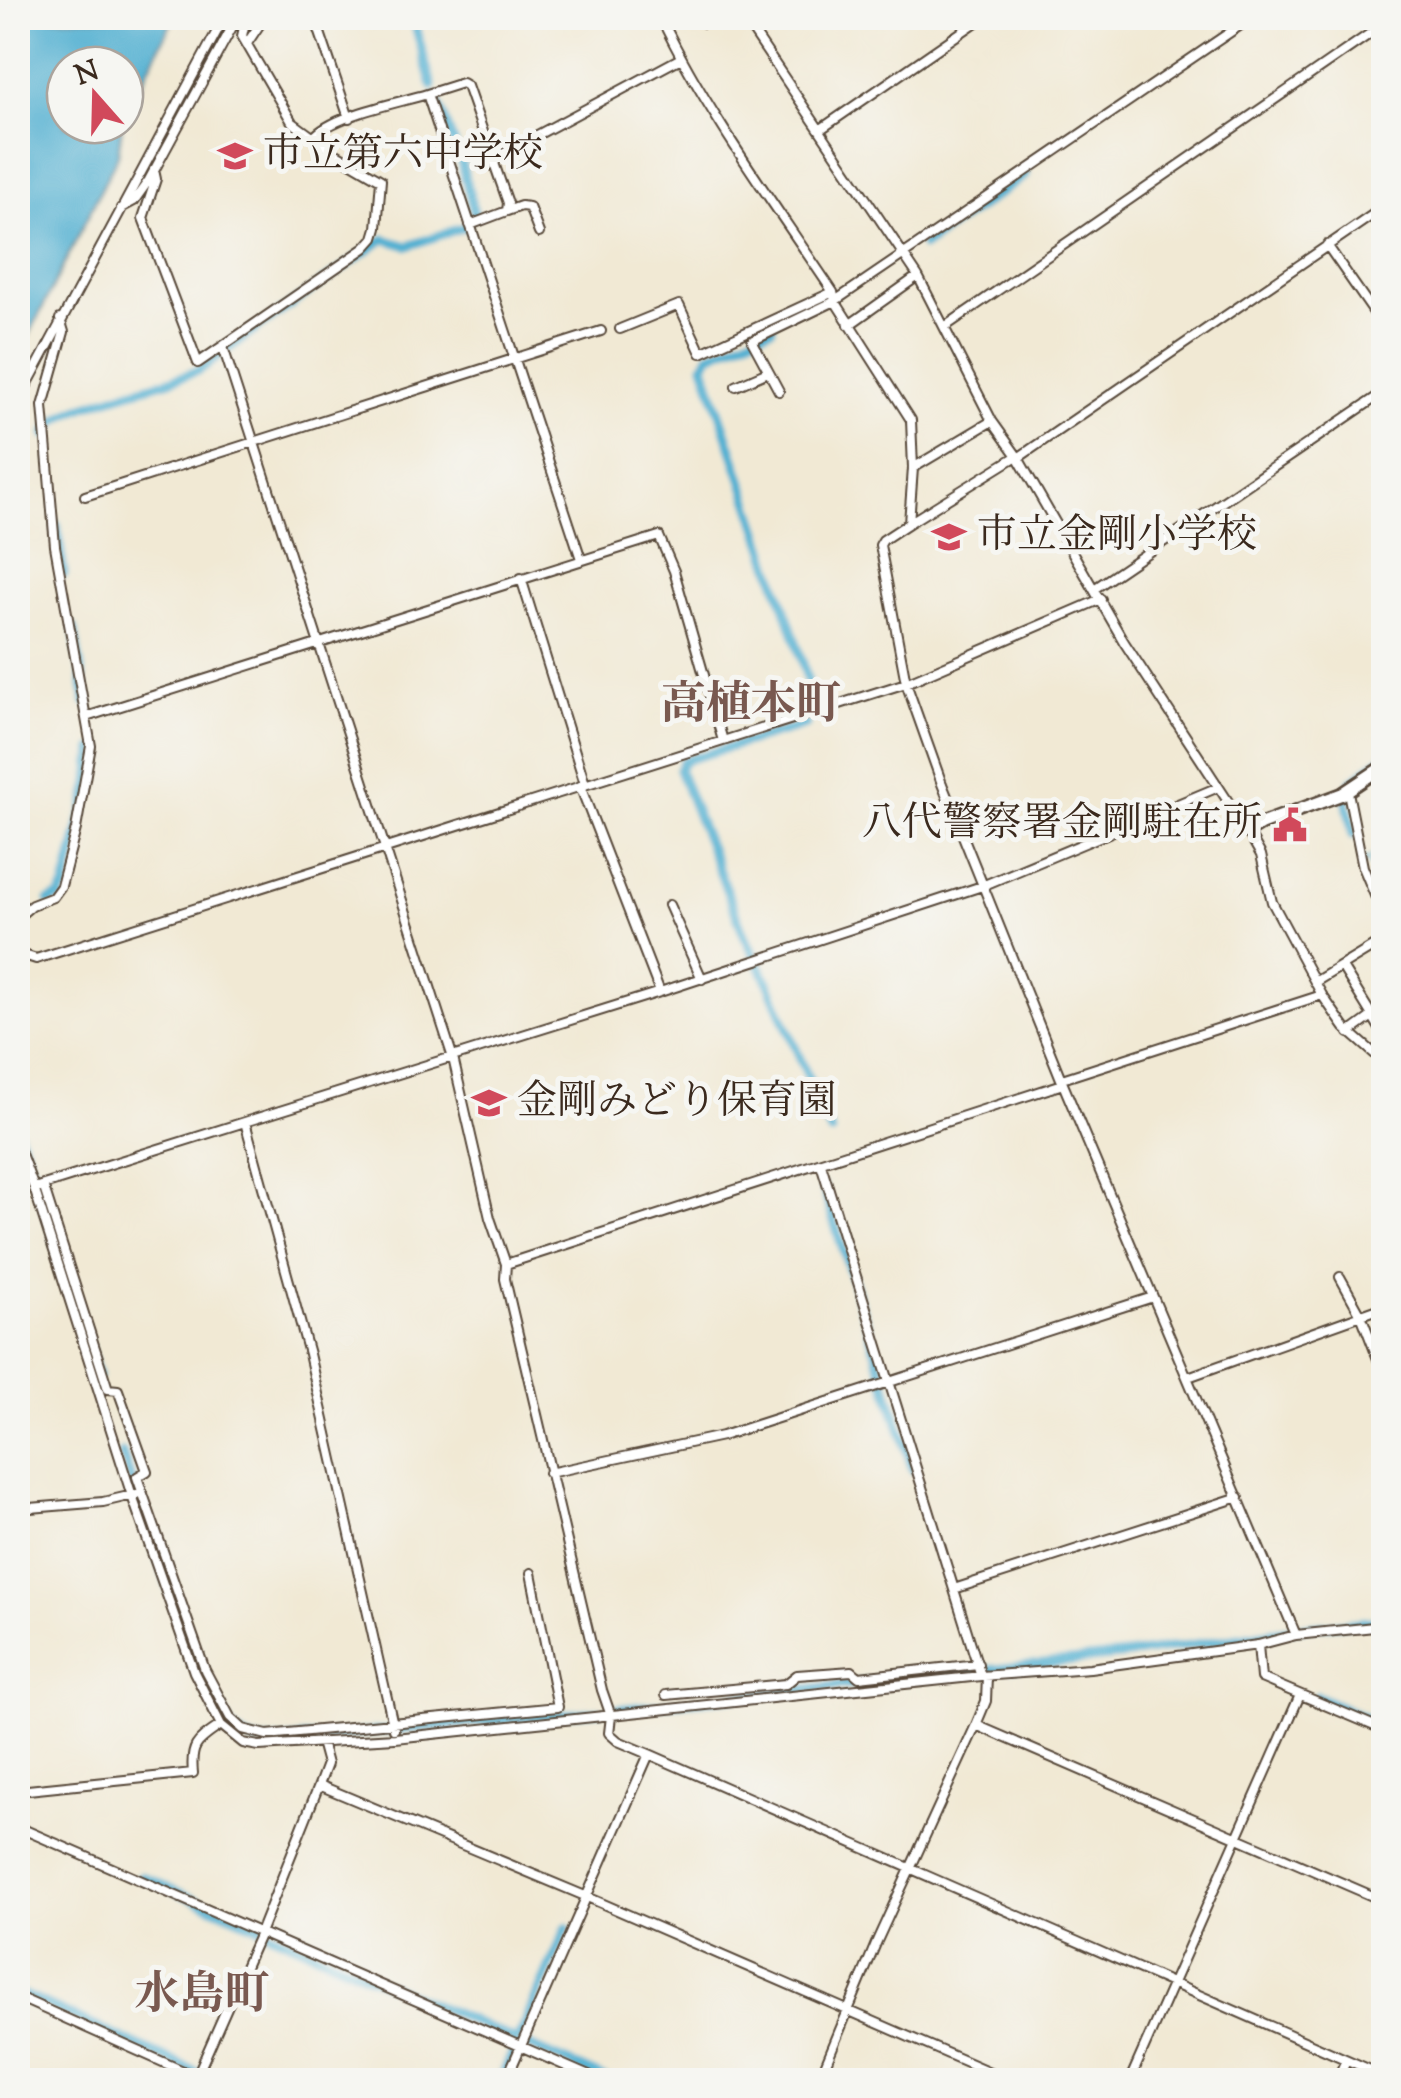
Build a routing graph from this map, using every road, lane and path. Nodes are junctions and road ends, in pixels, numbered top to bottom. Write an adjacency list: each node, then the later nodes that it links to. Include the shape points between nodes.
1 (224, 18): 19 (street)
2 (237, 18): 18 (street)
3 (246, 18): 11 (street, via 242,33)
4 (264, 18): 11 (street)
5 (315, 18): 14 (street)
6 (661, 18): 12 (street)
7 (744, 18): 15 (street)
8 (982, 18): 15 (street)
9 (1250, 18): 25 (street)
10 (1384, 24): 30 (street)
11 (248, 42): 16 (street, via 292,122)
12 (681, 58): 17 (street); 27 (street)
13 (427, 94): 14 (street); 17 (street, via 467,86); 22 (street)
14 (349, 118): 16 (street)
15 (821, 129): 25 (street)
16 (313, 138): 34 (street, via 381,180 374,238)
17 (494, 162): 21 (street)
18 (154, 170): 19 (street, via 134,201); 34 (street, via 143,218 198,363)
19 (121, 208): 28 (street)
20 (1384, 208): 24 (street)
21 (506, 211): 22 (street); 23 (street, via 530,207)
22 (470, 225): 35 (street)
23 (539, 233)
24 (1328, 246): 31 (street); 43 (street)
25 (906, 255): 26 (street); 27 (street)
26 (918, 276): 29 (street); 30 (street)
27 (834, 296): 29 (street); 32 (street, via 701,353 680,305); 36 (street, via 752,341)
28 (60, 319): 40 (street); 53 (street, via 64,332 43,406 55,546)
29 (849, 325): 44 (street, via 911,420)
30 (946, 326): 41 (street)
31 (1384, 327)
32 (620, 329)
33 (601, 331): 35 (street)
34 (223, 347): 42 (street)
35 (516, 359): 42 (street); 47 (street)
36 (768, 372): 37 (street); 38 (street)
37 (736, 386)
38 (779, 391)
39 (1384, 392): 49 (street)
40 (18, 402)
41 (992, 421): 43 (street); 44 (street)
42 (254, 442): 45 (street); 51 (street)
43 (1017, 457): 46 (street); 49 (street)
44 (912, 468): 46 (street)
45 (84, 496)
46 (909, 523): 52 (street, via 883,540 880,553)
47 (581, 559): 48 (street); 54 (street, via 659,536)
48 (521, 578): 51 (street); 56 (street)
49 (1094, 589): 50 (street)
50 (1101, 599): 52 (street); 57 (street)
51 (319, 644): 53 (street); 60 (street)
52 (906, 683): 54 (street); 61 (street)
53 (86, 717): 64 (street, via 91,746 61,886)
54 (723, 741): 56 (street)
55 (1384, 766): 58 (street)
56 (583, 785): 60 (street); 70 (street)
57 (1216, 788): 59 (street); 61 (street)
58 (1348, 792): 59 (street); 63 (street, via 1363,867)
59 (1248, 832): 69 (street, via 1272,902)
60 (385, 847): 66 (street, via 36,959); 75 (street)
61 (982, 886): 68 (street); 77 (street)
62 (669, 905): 68 (street)
63 (1384, 917)
64 (18, 918)
65 (1384, 940): 67 (street)
66 (18, 953)
67 (1342, 967): 69 (street); 72 (street)
68 (702, 979): 70 (street)
69 (1315, 982): 71 (street)
70 (660, 992): 75 (street)
71 (1322, 995): 73 (street); 77 (street)
72 (1371, 1018): 73 (street); 74 (street)
73 (1349, 1033): 76 (street)
74 (1384, 1035)
75 (453, 1058): 78 (street); 82 (street)
76 (1384, 1062)
77 (1062, 1082): 80 (street); 84 (street)
78 (244, 1122): 81 (street); 105 (street, via 309,1354)
79 (18, 1146): 81 (street)
80 (821, 1164): 82 (street); 89 (street)
81 (39, 1186): 91 (street); 91 (street, via 108,1389 118,1390 146,1471 138,1477)
82 (506, 1264): 90 (street)
83 (1340, 1277): 86 (street)
84 (1154, 1297): 88 (street); 89 (street)
85 (1384, 1307): 86 (street)
86 (1361, 1315): 87 (street); 88 (street)
87 (1383, 1372)
88 (1188, 1377): 92 (street)
89 (886, 1384): 90 (street, via 722,1436); 95 (street)
90 (549, 1473): 103 (street)
91 (137, 1494): 93 (street); 104 (street, via 194,1672); 108 (street, via 205,1670)
92 (1238, 1497): 95 (street); 97 (street)
93 (18, 1508)
94 (531, 1572): 105 (street, via 558,1706)
95 (954, 1589): 99 (street)
96 (1384, 1626): 97 (street)
97 (1296, 1634): 98 (street)
98 (1258, 1645): 100 (street); 101 (street, via 1260,1678)
99 (978, 1664): 100 (street); 102 (street, via 859,1677 852,1671 797,1675 786,1684)
100 (984, 1676): 103 (street); 106 (street, via 986,1701)
101 (1300, 1695): 107 (street); 115 (street)
102 (666, 1696)
103 (611, 1716): 109 (street); 111 (street, via 609,1734)
104 (220, 1725): 108 (street); 113 (street, via 194,1746 193,1772)
105 (393, 1725): 108 (street); 109 (street)
106 (976, 1725): 115 (street); 116 (street)
107 (1384, 1730)
108 (238, 1733): 110 (street, via 243,1743 259,1746)
109 (394, 1738): 110 (street)
110 (321, 1742): 112 (street, via 327,1764)
111 (649, 1754): 116 (street); 117 (street)
112 (319, 1785): 117 (street); 119 (street)
113 (18, 1791)
114 (18, 1827): 119 (street)
115 (1236, 1838): 118 (street); 120 (street)
116 (910, 1869): 120 (street); 122 (street)
117 (585, 1896): 122 (street); 123 (street)
118 (1384, 1901)
119 (260, 1933): 123 (street); 126 (street)
120 (1174, 1984): 124 (street); 131 (street)
121 (18, 1998): 126 (street)
122 (849, 2010): 129 (street); 130 (street)
123 (521, 2046): 127 (street); 128 (street)
124 (1346, 2060): 125 (street); 132 (street)
125 (1384, 2076)
126 (198, 2080)
127 (506, 2080)
128 (598, 2080)
129 (819, 2080)
130 (1008, 2080)
131 (1130, 2080)
132 (1337, 2080)

